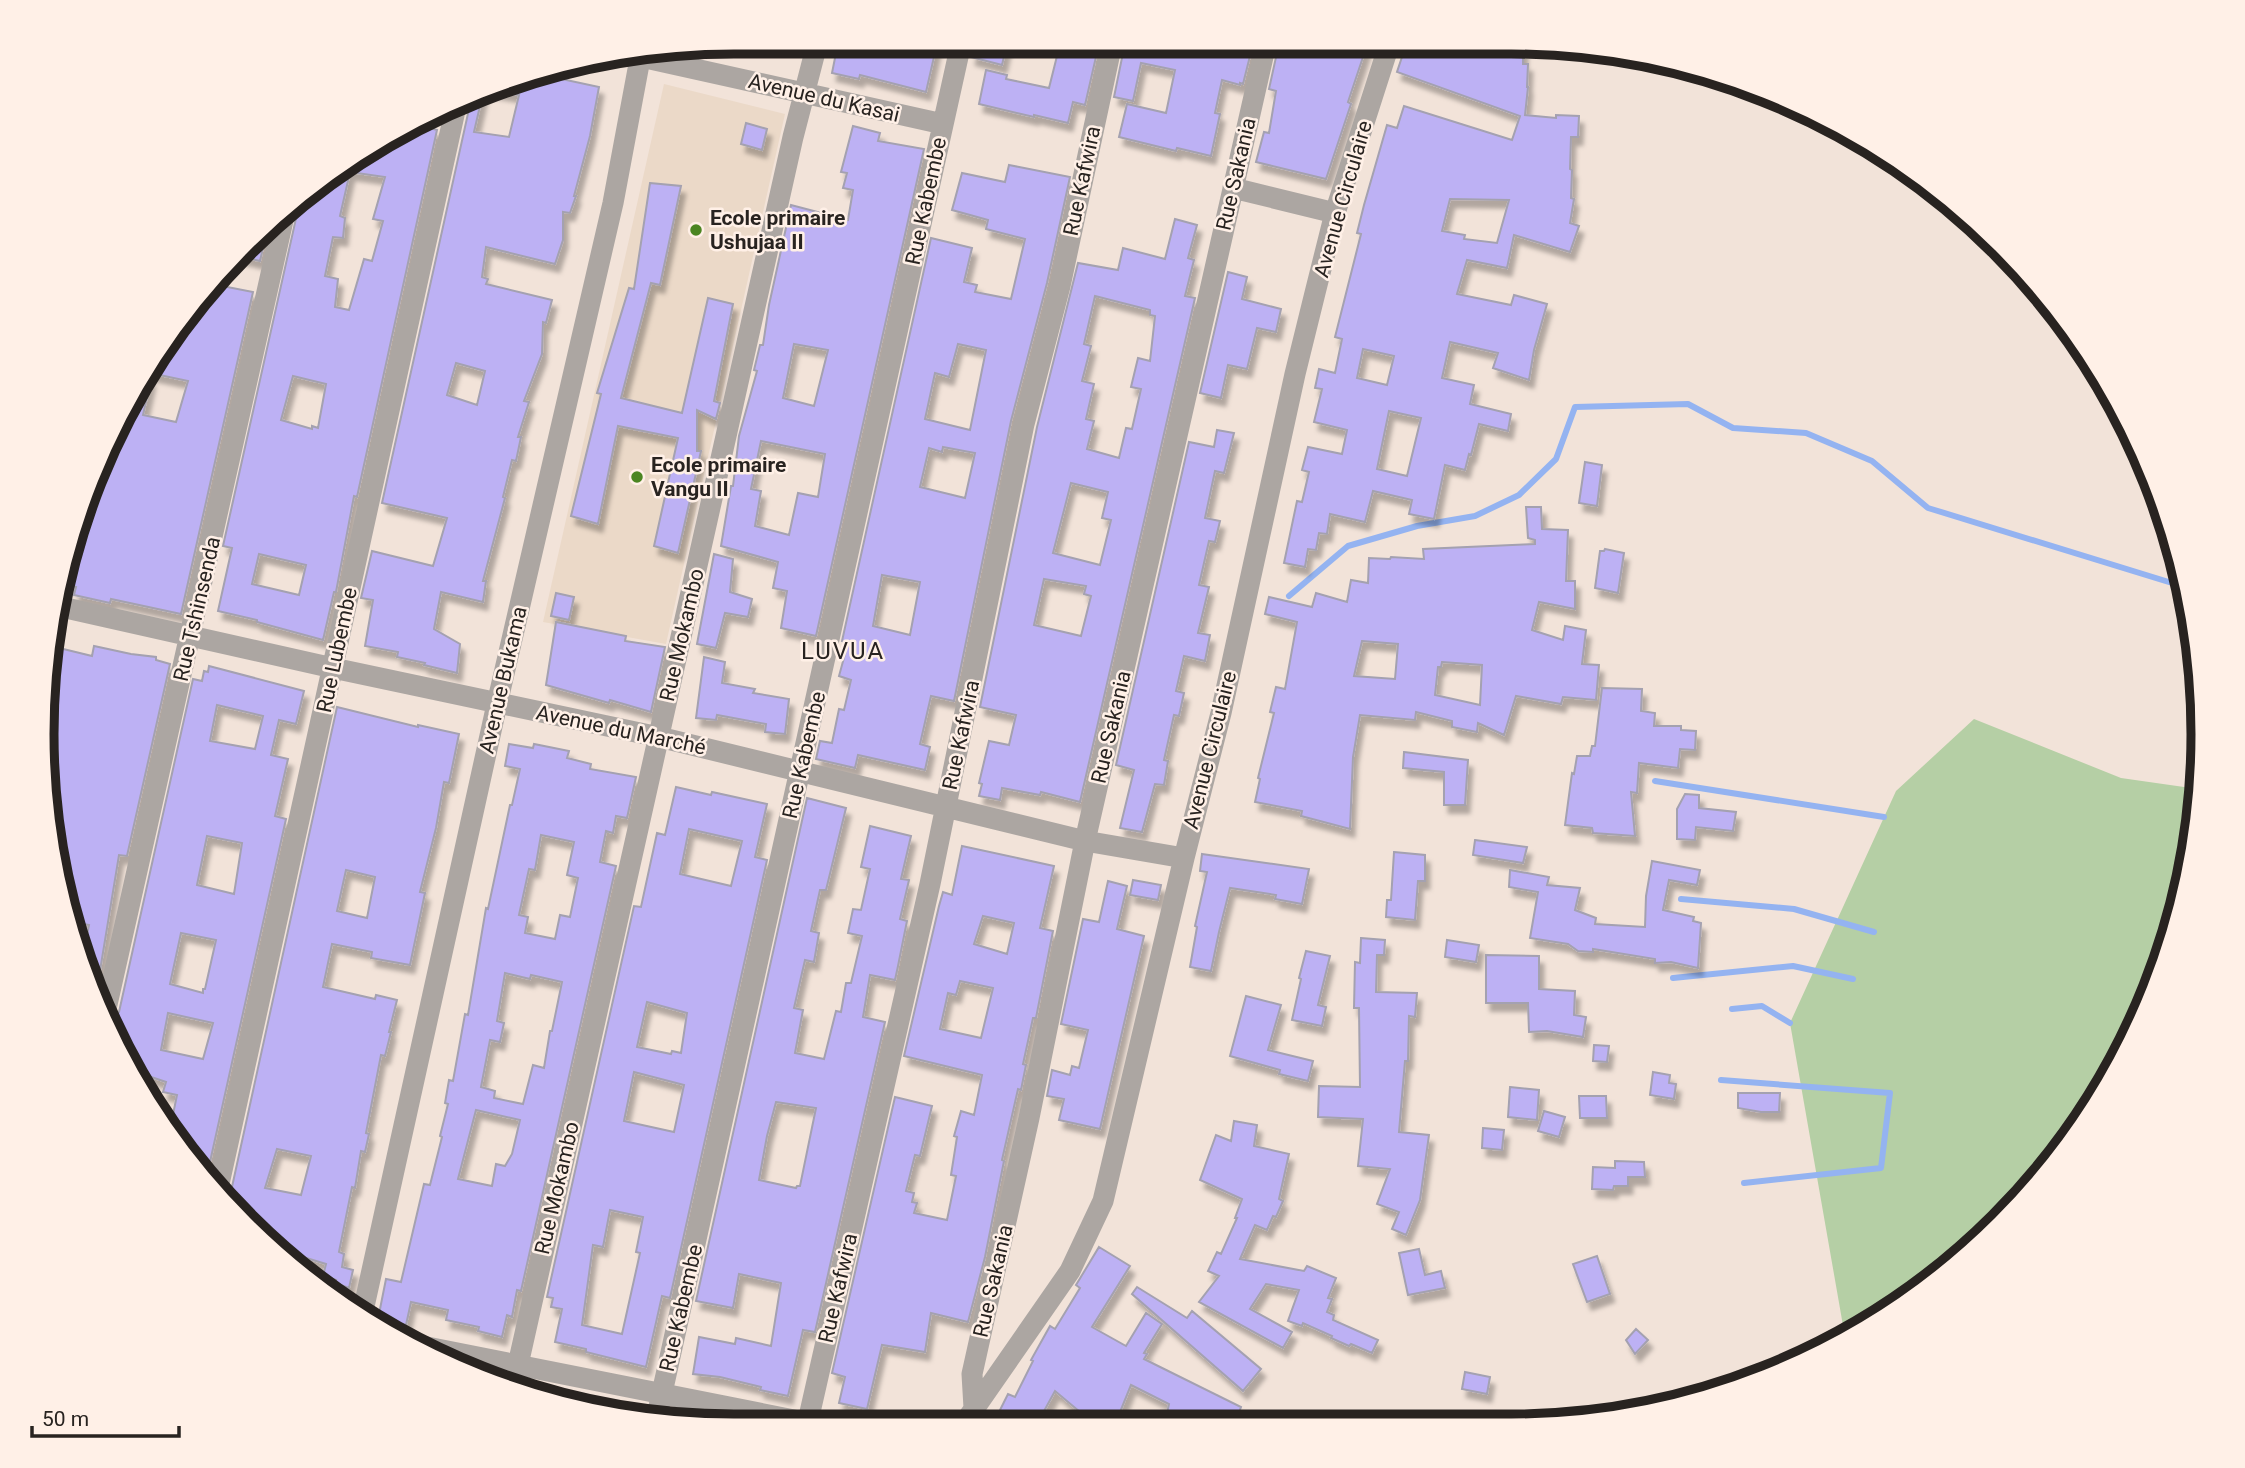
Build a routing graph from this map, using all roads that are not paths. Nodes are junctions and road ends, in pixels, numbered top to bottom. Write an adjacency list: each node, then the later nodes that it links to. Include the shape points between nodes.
1 (815, 54): 8 (street, Rue Mokambo)
2 (959, 54): 10 (street, Rue Kabembe)
3 (1110, 54): 20 (street, Rue Kafwira, via 1024,424)
4 (1264, 54): 11 (street, Rue Sakania)
5 (1386, 54): 12 (street, Avenue Circulaire)
6 (659, 59): 8 (street, Avenue du Kasai)
7 (634, 62): 17 (street, Avenue Bukama, via 607,230)
8 (805, 93): 10 (street, Avenue du Kasai); 18 (street, Rue Mokambo)
9 (454, 115): 16 (street, Rue Lubembe)
10 (943, 124): 19 (street, Rue Kabembe)
11 (1233, 188): 12 (street); 21 (street, Rue Sakania)
12 (1335, 213): 22 (street, Avenue Circulaire)
13 (282, 227): 15 (street, Rue Tshinsenda)
14 (66, 608): 15 (street, Avenue du Marché)
15 (191, 637): 16 (street, Avenue du Marché); 23 (street, Rue Tshinsenda)
16 (333, 668): 17 (street, Avenue du Marché); 24 (street, Rue Lubembe)
17 (497, 704): 18 (street, Avenue du Marché); 25 (street, Avenue Bukama)
18 (659, 737): 19 (street, Avenue du Marché); 27 (street, Rue Mokambo)
19 (800, 771): 20 (street, Avenue du Marché); 28 (street, Rue Kabembe)
20 (946, 807): 21 (street, Avenue du Marché); 31 (street, Rue Kafwira)
21 (1085, 841): 22 (street, Avenue du Marché); 32 (street, Rue Sakania, via 972,1374)
22 (1184, 858): 33 (street, Avenue Circulaire, via 1103,1201 1070,1271)
23 (108, 999)
24 (220, 1179)
25 (364, 1304)
26 (492, 1369): 27 (street)
27 (515, 1376): 28 (street)
28 (662, 1394): 29 (street, Rue Kabembe); 30 (street)
29 (658, 1409)
30 (763, 1414)
31 (810, 1414)
32 (970, 1414)
33 (971, 1414)

